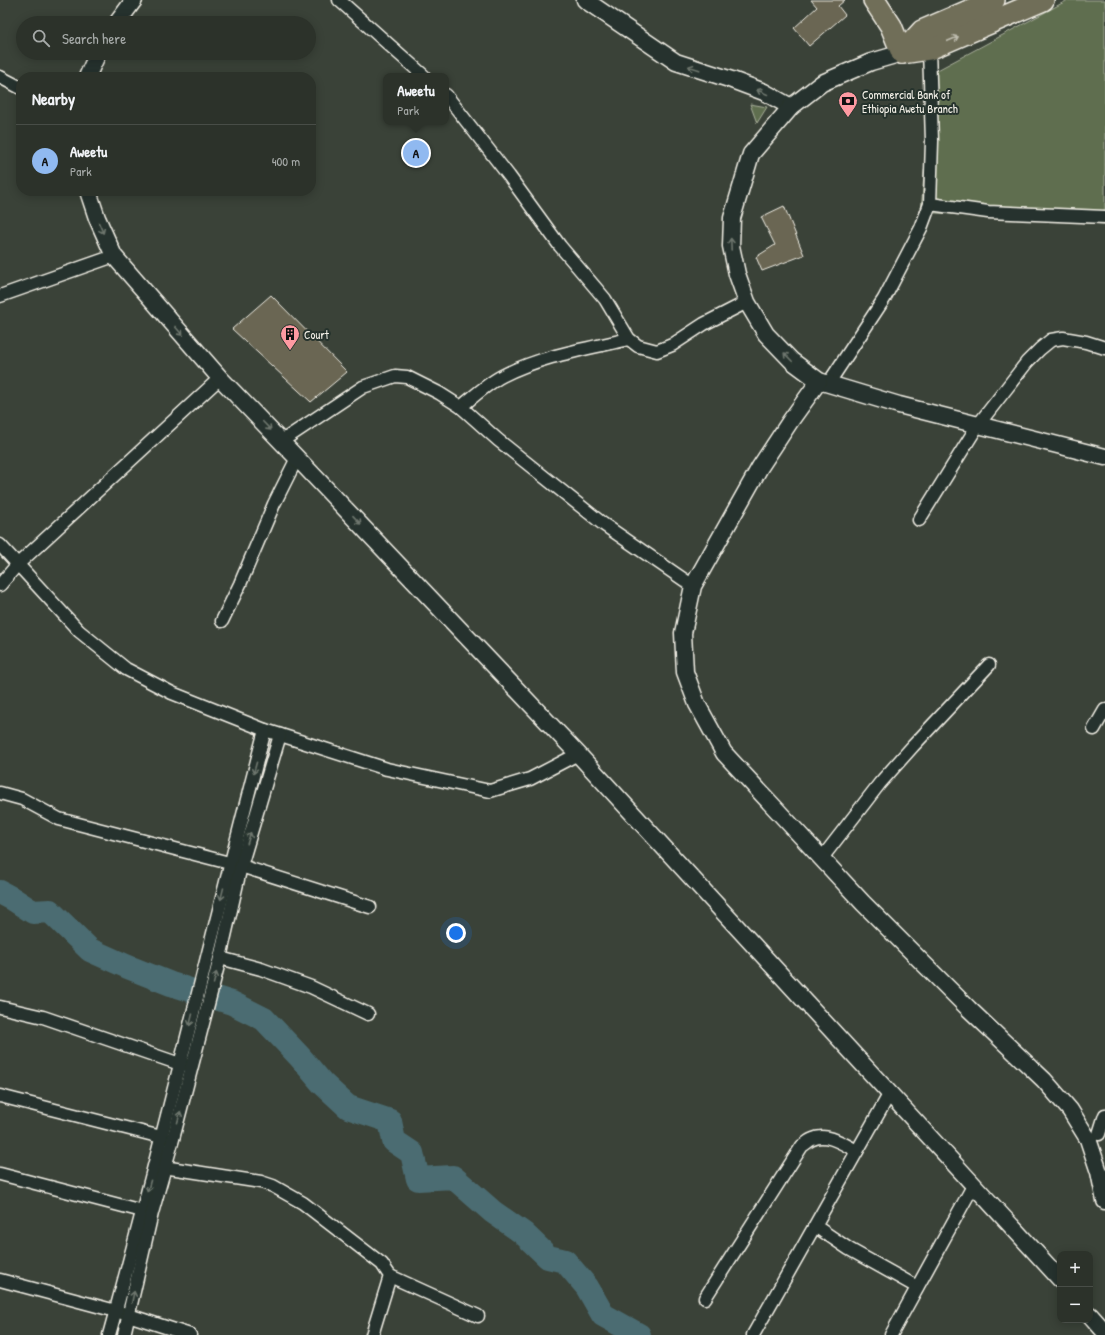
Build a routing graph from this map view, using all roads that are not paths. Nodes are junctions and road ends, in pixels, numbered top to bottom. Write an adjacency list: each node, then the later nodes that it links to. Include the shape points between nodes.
1 (134, 0): 7 (street)
2 (339, 0): 12 (street)
3 (585, 0): 16 (street, one-way to 3, via 764,92 676,62)
4 (874, 0): 9 (highway, via 891,26)
5 (994, 0): 9 (highway, via 922,31)
6 (1043, 0): 8 (highway, one-way to 6)
7 (122, 16)
8 (930, 49): 9 (highway); 18 (street)
9 (902, 53): 16 (street, via 871,62 822,83)
10 (95, 60): 11 (street)
11 (89, 72)
12 (421, 73)
13 (0, 77): 14 (street)
14 (16, 85)
15 (449, 100): 23 (street, via 560,246 605,299)
16 (791, 107): 22 (street, one-way to 16, via 731,246 732,218 751,154)
17 (89, 196): 20 (street, one-way to 20, via 96,218)
18 (930, 204): 19 (street, via 988,212); 26 (street, via 921,228 884,299)
19 (1105, 217)
20 (114, 256): 21 (street); 25 (street, one-way to 25)
21 (0, 296)
22 (747, 302): 23 (street, via 657,352 638,346); 26 (street, one-way to 22, via 792,361 766,334)
23 (629, 339): 27 (street, via 547,358 501,376)
24 (1105, 348): 28 (street, via 1063,338 1051,340 1028,362)
25 (220, 378): 29 (street, one-way to 29); 34 (street)
26 (823, 383): 28 (street); 36 (street, via 791,420 760,467)
27 (460, 407): 29 (street, via 421,383 407,377 395,376 363,387); 36 (street, via 603,524)
28 (978, 424): 30 (street); 32 (street)
29 (282, 441): 31 (street)
30 (1105, 457)
31 (298, 458): 37 (street, via 274,504); 43 (street, one-way to 43)
32 (919, 520)
33 (0, 545): 34 (street)
34 (17, 565): 35 (street); 41 (street, via 79,631 126,669 172,693)
35 (0, 585)
36 (693, 586): 45 (street, via 683,633 686,672 697,704 724,753)
37 (222, 622)
38 (989, 665): 45 (street, via 880,783)
39 (1105, 710): 40 (street)
40 (1094, 729)
41 (265, 730): 42 (street); 46 (street, one-way to 46)
42 (280, 735): 43 (street, via 387,769 490,791 530,780); 46 (street, one-way to 42)
43 (578, 754): 52 (street)
44 (0, 793): 46 (street, via 22,798 59,819)
45 (822, 858): 55 (street, via 863,903 1044,1080)
46 (235, 865): 47 (street); 48 (street); 51 (street, one-way to 51)
47 (370, 908)
48 (220, 958): 50 (street, via 311,986); 51 (street, one-way to 48)
49 (0, 1007): 51 (street, via 43,1017)
50 (368, 1014)
51 (186, 1065): 56 (street)
52 (890, 1094): 57 (street); 61 (street)
53 (0, 1096): 56 (street)
54 (1105, 1115): 55 (street)
55 (1097, 1136): 59 (street)
56 (167, 1139): 58 (street)
57 (857, 1151): 64 (street); 69 (street, via 824,1137 814,1138 802,1146)
58 (159, 1167): 63 (street); 65 (street, via 273,1186 302,1203 370,1254 382,1264)
59 (1102, 1168): 62 (street)
60 (0, 1174): 63 (street)
61 (973, 1186): 66 (street); 68 (street)
62 (1105, 1201)
63 (147, 1212): 70 (street); 71 (street, one-way to 63)
64 (815, 1226): 68 (street, via 849,1249); 79 (street)
65 (390, 1276): 72 (street); 78 (street)
66 (1057, 1276)
67 (0, 1280): 70 (street)
68 (917, 1287): 80 (street)
69 (705, 1298)
70 (116, 1311): 71 (street); 75 (street)
71 (130, 1315): 76 (street); 77 (street)
72 (478, 1316)
73 (1093, 1318): 74 (street)
74 (1105, 1332)
75 (109, 1335)
76 (124, 1335)
77 (190, 1335)
78 (372, 1335)
79 (753, 1335)
80 (891, 1335)

